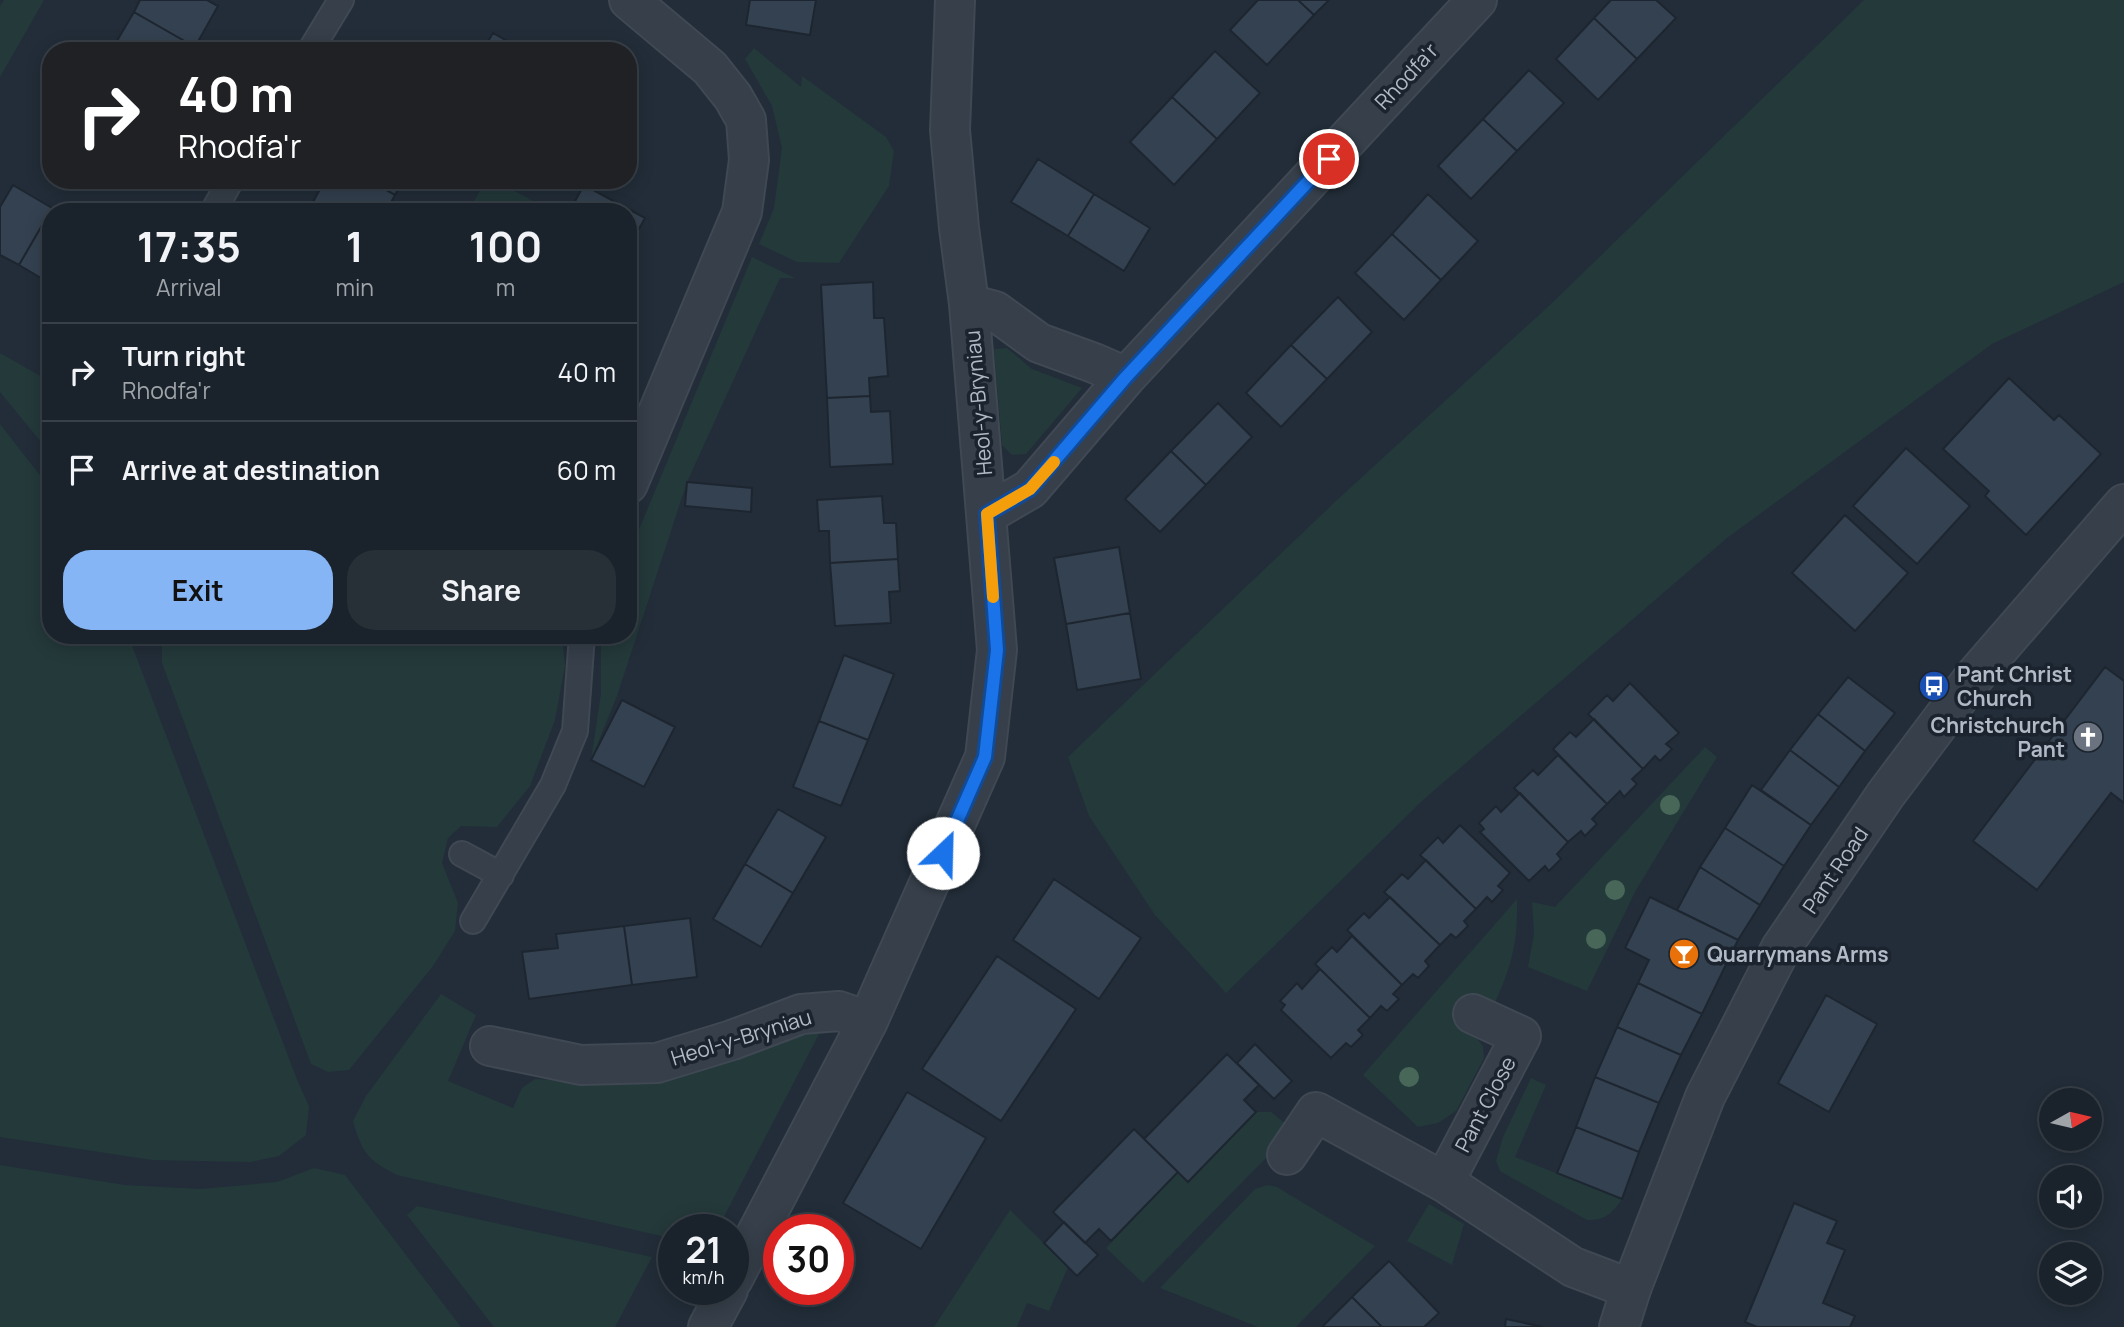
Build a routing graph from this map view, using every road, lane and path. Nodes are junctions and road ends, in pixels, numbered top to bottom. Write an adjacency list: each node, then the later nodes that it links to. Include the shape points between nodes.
1 (341, 0): 5 (lane)
2 (629, 0): 8 (street, via 710,68 733,97 746,120 749,160 742,212)
3 (955, 0): 6 (street, Heol-y-Bryniau, via 950,130)
4 (1478, 0): 7 (street, Rhodfa'r)
5 (315, 42)
6 (969, 304): 7 (street, Heol-y-Bryniau, via 995,311 1040,343); 10 (street, Heol-y-Bryniau)
7 (1126, 377): 10 (street, Rhodfa'r, via 1030,489)
8 (637, 463)
9 (2124, 504): 21 (street, Pant Road, via 1974,677 1886,794 1781,948 1705,1097)
10 (987, 514): 16 (street, Heol-y-Bryniau, via 997,650 985,757)
11 (581, 644): 13 (lane, via 575,731 553,785)
12 (462, 854): 13 (lane)
13 (501, 875): 14 (lane)
14 (473, 920)
15 (1472, 1014): 19 (street, Pant Close, via 1521,1036)
16 (868, 1021): 17 (street, Heol-y-Bryniau, via 839,1011 801,1014 657,1063 581,1065); 20 (street, Heol-y-Bryniau)
17 (490, 1046)
18 (1287, 1155): 19 (street, via 1317,1112)
19 (1444, 1182): 21 (street, via 1573,1267)
20 (749, 1248)
21 (1631, 1289): 24 (street, Pant Road)
22 (720, 1305): 23 (street)
23 (708, 1327)
24 (1619, 1327)

